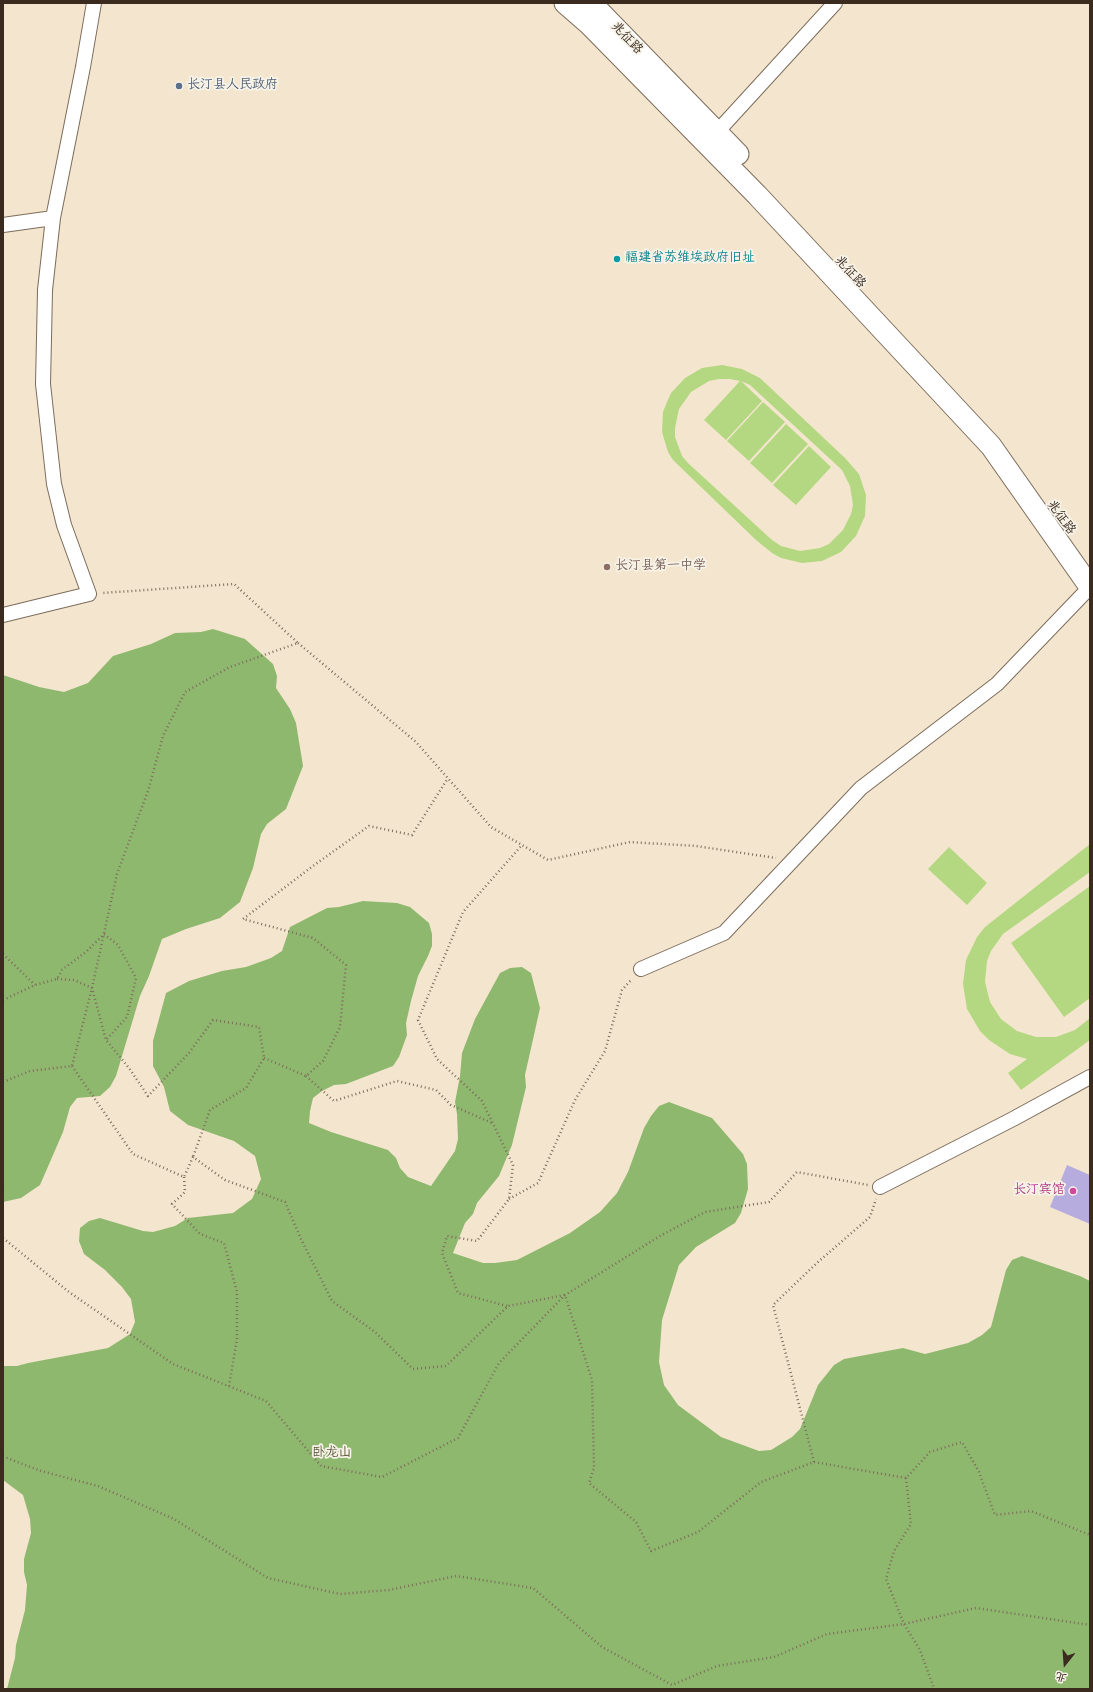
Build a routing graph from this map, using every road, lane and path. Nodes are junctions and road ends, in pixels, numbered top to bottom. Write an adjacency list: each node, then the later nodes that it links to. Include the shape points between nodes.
1 (94, 3): 6 (street)
2 (565, 3): 9 (main road, via 588,22 757,195 991,446)
3 (588, 3): 5 (main road, 兆征路, via 599,11)
4 (835, 3): 5 (street)
5 (717, 132): 8 (main road, 兆征路, via 1001,436)
6 (53, 218): 7 (street); 10 (street, via 45,290 44,391 54,484 64,525)
7 (3, 225)
8 (1090, 560)
9 (1090, 587): 15 (street, via 997,684 861,788)
10 (89, 594): 11 (street); 12 (path, via 234,584)
11 (3, 615)
12 (298, 643): 13 (path, via 416,742); 16 (path, via 230,667 185,692 163,736 148,791 117,874)
13 (448, 778): 14 (path, via 491,827); 26 (path, via 412,835 369,826 243,919 312,938 346,964 340,1027 324,1061)
14 (522, 845): 15 (path, via 548,860 630,842 696,846); 29 (path, via 463,912 418,1020 437,1059 482,1101)
15 (793, 861): 18 (street, via 724,933)
16 (104, 934): 19 (path, via 62,970); 21 (path); 23 (path, via 118,945 136,978 127,1017)
17 (3, 954): 20 (path)
18 (641, 969): 35 (path, via 622,990 605,1051 575,1100 538,1183)
19 (57, 979): 20 (path); 21 (path, via 74,980)
20 (35, 985): 22 (path)
21 (92, 988): 23 (path); 25 (path)
22 (3, 1000)
23 (106, 1040): 24 (path, via 148,1096 189,1053 214,1020 259,1027)
24 (264, 1058): 26 (path); 30 (path, via 246,1088 210,1110)
25 (72, 1066): 28 (path, via 30,1071); 31 (path, via 133,1154)
26 (306, 1076): 29 (path, via 334,1101 397,1081 436,1090 451,1105)
27 (1090, 1077): 33 (street)
28 (3, 1082)
29 (492, 1123): 35 (path, via 513,1165)
30 (192, 1157): 31 (path); 38 (path, via 225,1180 285,1202 332,1301 375,1332 413,1369 446,1366)
31 (184, 1177): 39 (path, via 185,1192 172,1204 200,1234 224,1243 237,1292 237,1339)
32 (3, 1186): 34 (path)
33 (880, 1187): 37 (path, via 797,1172 769,1202 705,1212 660,1236); 41 (path, via 870,1217 773,1305)
34 (3, 1190)
35 (509, 1199): 38 (path, via 477,1241 447,1236 442,1253 458,1293)
36 (3, 1238): 39 (path, via 69,1292 173,1364)
37 (565, 1295): 38 (path); 39 (path, via 499,1363 458,1438 382,1477 321,1466 266,1401); 41 (path, via 592,1380 594,1468 589,1484 636,1522 651,1551 698,1532 761,1482)
38 (508, 1306)
39 (228, 1386)
40 (3, 1456): 44 (path, via 41,1471 98,1486 174,1519 268,1578 340,1594 389,1590 456,1576 533,1588 602,1647 672,1685 717,1666 774,1657 827,1634)
41 (814, 1462): 42 (path)
42 (906, 1478): 43 (path, via 930,1452 962,1442 979,1472 995,1515 1031,1511); 44 (path, via 911,1524 894,1552 886,1579)
43 (1090, 1535)
44 (904, 1624): 45 (path, via 976,1608); 46 (path, via 920,1650)
45 (1090, 1625)
46 (934, 1689)

